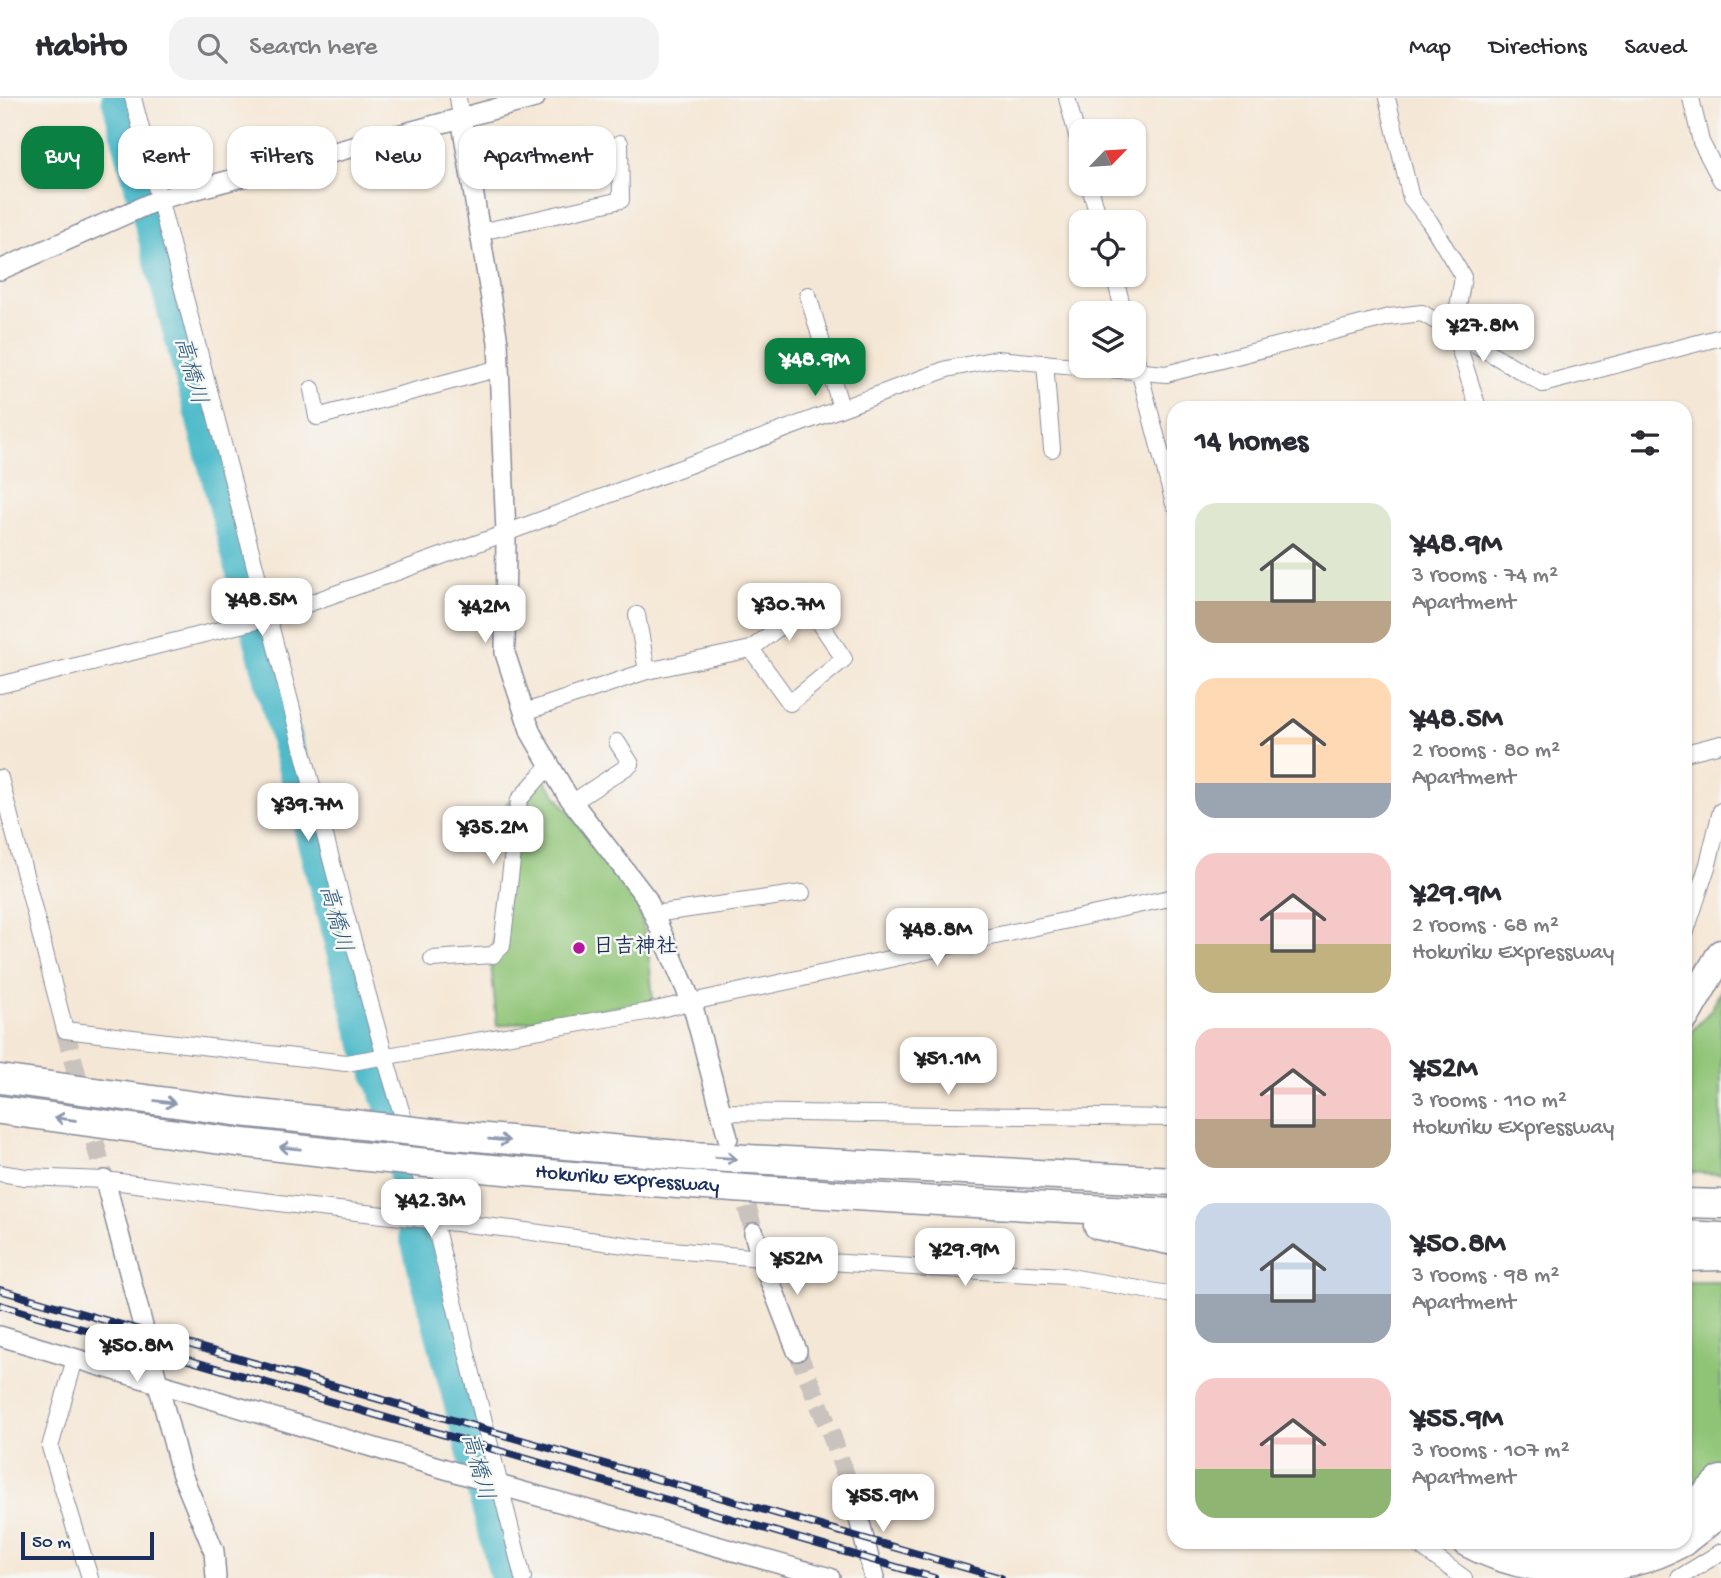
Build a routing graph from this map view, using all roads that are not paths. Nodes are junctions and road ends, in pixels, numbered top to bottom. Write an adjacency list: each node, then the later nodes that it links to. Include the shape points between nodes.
1 (133, 98): 10 (street)
2 (535, 98): 6 (street)
3 (1066, 98): 7 (street)
4 (1387, 98): 14 (street, via 1412,198 1463,277)
5 (1691, 98): 9 (street, via 1701,142)
6 (460, 107): 10 (street); 11 (street)
7 (1072, 119)
8 (620, 142): 11 (street, via 621,201)
9 (1721, 180)
10 (160, 199): 12 (street); 28 (street)
11 (481, 232): 18 (street)
12 (0, 270)
13 (808, 295): 23 (street)
14 (1454, 331): 15 (street, via 1543,384); 19 (street, via 1422,313 1389,317 1166,374); 22 (street)
15 (1721, 337)
16 (1045, 363): 17 (street); 23 (street, via 997,359 947,369); 24 (street)
17 (1069, 365)
18 (500, 368): 21 (street, via 317,417); 26 (street)
19 (1146, 372)
20 (1142, 378): 25 (street)
21 (312, 389)
22 (1476, 401)
23 (841, 408): 26 (street)
24 (1052, 449)
25 (1167, 477)
26 (506, 533): 28 (street); 32 (street, via 505,653)
27 (637, 615): 30 (street)
28 (268, 618): 31 (street); 48 (street)
29 (751, 649): 29 (street, via 808,605 844,659 790,703); 30 (street)
30 (647, 671): 32 (street)
31 (0, 685)
32 (524, 712): 36 (street)
33 (617, 742): 38 (street, via 631,764)
34 (1721, 744): 35 (street)
35 (1692, 751)
36 (550, 765): 38 (street); 45 (street, via 519,800 502,946 493,955)
37 (0, 778): 48 (street, via 65,1030 346,1063)
38 (573, 802): 43 (street, via 647,899)
39 (1721, 811): 40 (street)
40 (1693, 885)
41 (802, 893): 43 (street)
42 (1167, 899): 46 (street)
43 (653, 914): 46 (street)
44 (1721, 954): 47 (highway)
45 (432, 959)
46 (692, 1003): 48 (street); 51 (street)
47 (1692, 1005)
48 (385, 1057): 65 (street)
49 (0, 1079): 54 (highway, Hokuriku Expressway, one-way to 54, bridge, via 431,1133 691,1156)
50 (0, 1110): 61 (highway, Hokuriku Expressway, one-way to 50, bridge, via 358,1156)
51 (722, 1112): 52 (street); 53 (street)
52 (1167, 1118)
53 (728, 1138)
54 (950, 1171): 55 (highway); 59 (highway, Hokuriku Expressway)
55 (1167, 1171)
56 (0, 1173): 57 (street)
57 (25, 1177): 58 (street); 60 (street)
58 (105, 1180): 65 (street); 77 (street)
59 (1167, 1181)
60 (0, 1184)
61 (674, 1186): 64 (highway, Hokuriku Expressway); 69 (highway, via 773,1200 1094,1224)
62 (1692, 1203): 63 (highway)
63 (1721, 1204)
64 (1167, 1213)
65 (434, 1220): 72 (street); 79 (street)
66 (754, 1233): 72 (street)
67 (1692, 1236): 68 (highway)
68 (1721, 1237)
69 (1167, 1240)
70 (1721, 1256): 71 (highway)
71 (1692, 1257)
72 (761, 1258): 73 (street, via 1063,1276); 75 (street)
73 (1167, 1294)
74 (0, 1336): 76 (street)
75 (797, 1351)
76 (75, 1359): 77 (street); 90 (street, via 50,1447)
77 (158, 1384): 79 (street); 91 (street, via 181,1472 214,1551)
78 (1721, 1480): 81 (highway)
79 (499, 1485): 92 (street); 93 (street)
80 (854, 1499): 94 (street)
81 (1692, 1507)
82 (1721, 1512): 83 (highway)
83 (1692, 1535)
84 (1424, 1549): 95 (street)
85 (1480, 1549): 88 (highway, via 1539,1571 1592,1575 1646,1562)
86 (1540, 1549): 87 (highway, via 1573,1554)
87 (1613, 1549)
88 (1670, 1549)
89 (1721, 1552): 96 (street)
90 (90, 1578)
91 (216, 1578)
92 (523, 1578)
93 (830, 1578)
94 (874, 1578)
95 (1464, 1578)
96 (1679, 1578)

